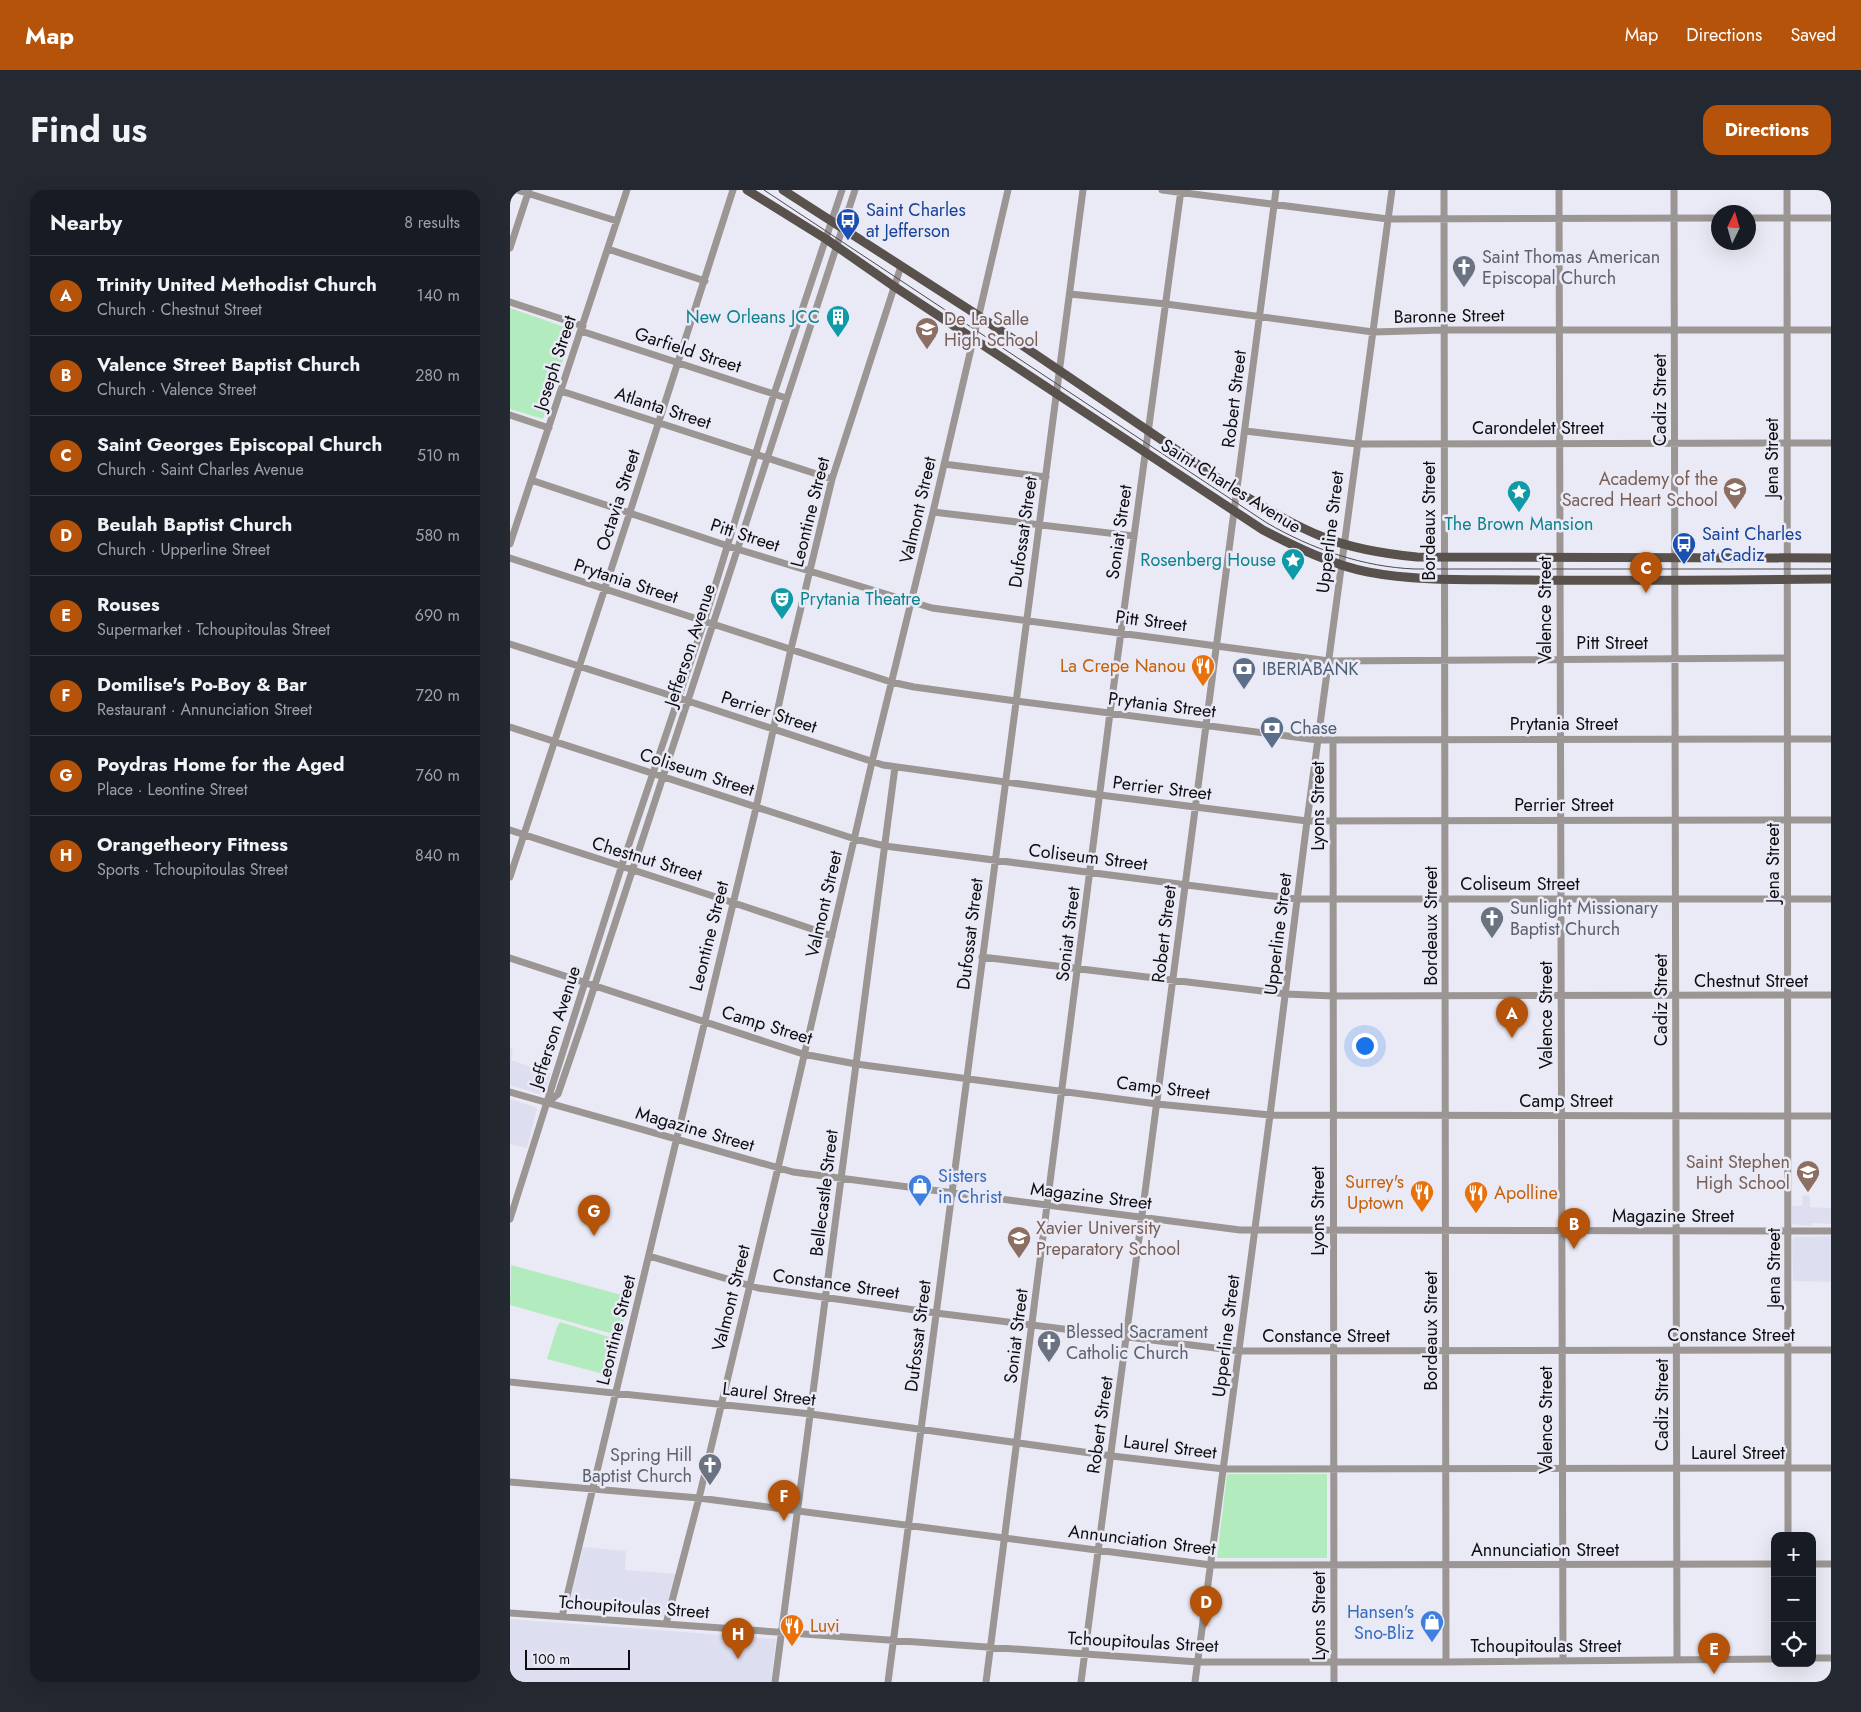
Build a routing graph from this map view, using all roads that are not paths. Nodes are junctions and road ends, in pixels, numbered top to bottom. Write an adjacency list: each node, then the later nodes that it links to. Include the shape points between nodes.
1 (517, 190): 18 (street)
2 (627, 190): 28 (street, Joseph Street)
3 (733, 190): 36 (street, Octavia Street)
4 (747, 190): 31 (main road, Saint Charles Avenue)
5 (783, 190): 29 (main road, Saint Charles Avenue)
6 (842, 190): 29 (street, Jefferson Avenue)
7 (854, 190): 30 (street, Jefferson Avenue)
8 (1008, 190): 41 (street, Valmont Street)
9 (1083, 190): 38 (street, Dufossat Street)
10 (1162, 190): 17 (street)
11 (1276, 190): 19 (street, Robert Street)
12 (1392, 190): 26 (street, Upperline Street)
13 (1444, 190): 27 (street, Bordeaux Street)
14 (1559, 190): 20 (street, Valence Street)
15 (1674, 190): 21 (street, Cadiz Street)
16 (1787, 190): 24 (street, Jena Street)
17 (1180, 191): 19 (street); 40 (street, Soniat Street)
18 (529, 192): 28 (street); 33 (street)
19 (1274, 204): 26 (street); 42 (street, Robert Street)
20 (1559, 218): 21 (street); 27 (street); 45 (street, Valence Street)
21 (1674, 218): 22 (street); 46 (street, Cadiz Street)
22 (1711, 218)
23 (1756, 218): 24 (street)
24 (1787, 218): 25 (street); 47 (street, Jena Street)
25 (1831, 218)
26 (1388, 219): 27 (street); 49 (street, Upperline Street)
27 (1444, 219): 44 (street, Bordeaux Street)
28 (617, 222): 34 (street, Joseph Street)
29 (831, 222): 30 (main road, Saint Charles Avenue); 31 (street, Jefferson Avenue)
30 (842, 228): 32 (street, Jefferson Avenue); 35 (main road, Saint Charles Avenue)
31 (826, 239): 32 (main road, Saint Charles Avenue); 54 (street, Jefferson Avenue)
32 (836, 246): 37 (main road, Saint Charles Avenue); 56 (street, Jefferson Avenue)
33 (510, 248)
34 (608, 249): 36 (street); 43 (street, Joseph Street)
35 (901, 266): 37 (street, Leontine Street); 41 (main road, Saint Charles Avenue)
36 (705, 281): 51 (street, Octavia Street)
37 (895, 287): 50 (main road, Saint Charles Avenue); 73 (street, Leontine Street)
38 (1070, 294): 40 (street, Baronne Street); 52 (street, Dufossat Street)
39 (510, 302): 43 (street, Garfield Street)
40 (1166, 304): 42 (street, Baronne Street); 60 (street, Soniat Street)
41 (979, 316): 50 (street, Valmont Street); 52 (main road, Saint Charles Avenue)
42 (1260, 316): 49 (street, Baronne Street); 61 (street, Robert Street)
43 (582, 329): 51 (street, Garfield Street); 53 (street, Joseph Street)
44 (1444, 330): 45 (street, Baronne Street); 49 (street, Baronne Street); 62 (street, Bordeaux Street)
45 (1559, 330): 46 (street, Baronne Street); 63 (street, Valence Street)
46 (1675, 330): 47 (street, Baronne Street); 64 (street, Cadiz Street)
47 (1787, 330): 48 (street, Baronne Street); 65 (street, Jena Street)
48 (1831, 330)
49 (1373, 332): 67 (street, Upperline Street)
50 (973, 338): 55 (main road, Saint Charles Avenue); 71 (street, Valmont Street)
51 (678, 362): 54 (street, Garfield Street); 58 (street, Octavia Street)
52 (1060, 371): 55 (street, Dufossat Street); 60 (main road, Saint Charles Avenue)
53 (561, 391): 58 (street, Atlanta Street); 59 (street, Joseph Street)
54 (774, 394): 56 (street, Garfield Street); 69 (street, Jefferson Avenue)
55 (1057, 394): 68 (main road, Saint Charles Avenue); 72 (street, Dufossat Street)
56 (786, 398): 70 (street, Jefferson Avenue)
57 (510, 415): 59 (street)
58 (659, 422): 69 (street, Atlanta Street); 77 (street, Octavia Street)
59 (549, 428): 74 (street, Joseph Street)
60 (1148, 431): 68 (street, Soniat Street); 75 (main road, Saint Charles Avenue)
61 (1245, 431): 67 (street, Carondelet Street); 75 (street, Robert Street)
62 (1444, 443): 63 (street, Carondelet Street); 67 (street, Carondelet Street); 87 (street, Bordeaux Street)
63 (1560, 443): 64 (street, Carondelet Street); 88 (street, Valence Street)
64 (1675, 443): 65 (street, Carondelet Street); 89 (street, Cadiz Street)
65 (1787, 443): 66 (street, Carondelet Street); 90 (street, Jena Street)
66 (1831, 443)
67 (1357, 444): 83 (street, Upperline Street)
68 (1145, 452): 76 (main road, Saint Charles Avenue); 81 (street, Soniat Street)
69 (756, 454): 70 (street, Atlanta Street); 84 (street, Jefferson Avenue)
70 (766, 458): 73 (street); 85 (street, Jefferson Avenue)
71 (944, 464): 72 (street); 78 (street, Valmont Street)
72 (1046, 477): 79 (street, Dufossat Street)
73 (832, 479): 93 (street, Leontine Street)
74 (531, 480): 77 (street, Pitt Street); 80 (street, Joseph Street)
75 (1237, 491): 76 (street, Robert Street); 83 (main road, Saint Charles Avenue, via 1298,526)
76 (1235, 511): 92 (main road, Saint Charles Avenue, via 1285,541); 106 (street, Robert Street)
77 (630, 512): 84 (street, Pitt Street); 99 (street, Octavia Street)
78 (933, 512): 79 (street); 100 (street, Valmont Street)
79 (1039, 525): 81 (street); 101 (street, Dufossat Street)
80 (512, 531): 82 (street, Joseph Street)
81 (1134, 536): 104 (street, Soniat Street)
82 (510, 544)
83 (1344, 544): 87 (main road, Saint Charles Avenue, via 1393,555); 92 (street, Upperline Street)
84 (728, 546): 85 (street, Pitt Street); 102 (street, Jefferson Avenue)
85 (737, 549): 93 (street, Pitt Street); 103 (street, Jefferson Avenue)
86 (510, 558): 99 (street, Prytania Street)
87 (1444, 558): 88 (main road, Saint Charles Avenue); 94 (street, Bordeaux Street)
88 (1560, 558): 89 (main road, Saint Charles Avenue); 97 (street, Valence Street)
89 (1675, 558): 90 (main road, Saint Charles Avenue); 98 (street, Cadiz Street)
90 (1787, 558): 91 (main road, Saint Charles Avenue); 95 (street, Jena Street)
91 (1831, 558)
92 (1341, 565): 94 (main road, Saint Charles Avenue, via 1369,572); 112 (street, Upperline Street)
93 (810, 571): 100 (street, Pitt Street); 107 (street, Leontine Street)
94 (1444, 579): 97 (main road, Saint Charles Avenue); 110 (street, Bordeaux Street)
95 (1787, 579): 96 (main road, Saint Charles Avenue); 98 (main road, Saint Charles Avenue); 109 (street, Jena Street)
96 (1831, 579)
97 (1560, 580): 98 (main road, Saint Charles Avenue); 111 (street, Valence Street)
98 (1675, 580): 108 (street, Cadiz Street)
99 (604, 590): 102 (street, Prytania Street); 113 (street, Octavia Street)
100 (911, 603): 101 (street, Pitt Street); 114 (street, Valmont Street)
101 (1026, 621): 104 (street, Pitt Street); 117 (street, Dufossat Street)
102 (704, 622): 103 (street, Prytania Street); 115 (street, Jefferson Avenue)
103 (713, 625): 107 (street, Prytania Street); 116 (street, Jefferson Avenue)
104 (1121, 633): 106 (street, Pitt Street); 118 (street, Soniat Street)
105 (510, 644): 113 (street, Perrier Street)
106 (1216, 645): 112 (street, Pitt Street); 119 (street, Robert Street)
107 (792, 649): 114 (street, Prytania Street); 121 (street, Leontine Street)
108 (1675, 658): 109 (street, Pitt Street); 111 (street, Pitt Street); 124 (street, Cadiz Street)
109 (1787, 658): 125 (street, Jena Street)
110 (1445, 659): 111 (street, Pitt Street); 112 (street, Pitt Street); 122 (street, Bordeaux Street)
111 (1560, 659): 123 (street, Valence Street)
112 (1329, 661): 127 (street, Upperline Street)
113 (579, 666): 115 (street, Perrier Street); 129 (street, Octavia Street)
114 (891, 682): 117 (street, Prytania Street); 130 (street, Valmont Street)
115 (678, 698): 116 (street, Perrier Street); 132 (street, Jefferson Avenue)
116 (688, 700): 121 (street, Perrier Street); 133 (street, Jefferson Avenue)
117 (1016, 701): 118 (street, Prytania Street); 134 (street, Dufossat Street)
118 (1110, 713): 119 (street, Prytania Street); 135 (street, Soniat Street)
119 (1206, 726): 127 (street, Prytania Street); 136 (street, Robert Street)
120 (510, 727): 129 (street, Coliseum Street)
121 (774, 728): 130 (street, Perrier Street); 137 (street, Leontine Street)
122 (1445, 739): 123 (street, Prytania Street); 128 (street, Prytania Street); 139 (street, Bordeaux Street)
123 (1560, 739): 124 (street, Prytania Street); 140 (street, Valence Street)
124 (1676, 739): 125 (street, Prytania Street); 141 (street, Cadiz Street)
125 (1788, 739): 126 (street, Prytania Street); 142 (street, Jena Street)
126 (1831, 739)
127 (1318, 740): 128 (street, Prytania Street); 144 (street, Upperline Street)
128 (1333, 740): 138 (street, Lyons Street)
129 (554, 742): 132 (street, Coliseum Street); 146 (street, Octavia Street)
130 (872, 762): 131 (street, Perrier Street); 147 (street, Valmont Street)
131 (895, 767): 134 (street, Perrier Street); 148 (street, Bellecastle Street)
132 (653, 773): 133 (street, Coliseum Street); 150 (street, Jefferson Avenue)
133 (663, 777): 137 (street, Coliseum Street); 151 (street, Jefferson Avenue)
134 (1005, 782): 135 (street, Perrier Street); 149 (street, Dufossat Street)
135 (1100, 795): 136 (street, Perrier Street); 152 (street, Soniat Street)
136 (1196, 807): 144 (street, Perrier Street); 154 (street, Robert Street)
137 (756, 808): 147 (street, Coliseum Street); 162 (street, Leontine Street)
138 (1333, 820): 139 (street, Perrier Street); 144 (street, Perrier Street); 156 (street, Lyons Street)
139 (1446, 820): 140 (street, Perrier Street); 157 (street, Bordeaux Street)
140 (1560, 820): 141 (street, Perrier Street); 158 (street, Valence Street)
141 (1676, 820): 142 (street, Perrier Street); 159 (street, Cadiz Street)
142 (1788, 820): 143 (street, Perrier Street); 160 (street, Jena Street)
143 (1831, 820)
144 (1307, 821): 155 (street, Upperline Street)
145 (510, 830): 146 (street, Chestnut Street)
146 (523, 835): 150 (street, Chestnut Street); 153 (street, Octavia Street)
147 (855, 839): 148 (street, Coliseum Street); 163 (street, Valmont Street)
148 (884, 846): 149 (street, Coliseum Street); 179 (street, Bellecastle Street)
149 (995, 860): 152 (street, Coliseum Street); 164 (street, Dufossat Street)
150 (622, 866): 151 (street, Chestnut Street); 168 (street, Jefferson Avenue)
151 (632, 869): 162 (street, Chestnut Street); 169 (street, Jefferson Avenue)
152 (1091, 873): 154 (street, Coliseum Street); 166 (street, Soniat Street)
153 (510, 876)
154 (1186, 885): 155 (street, Coliseum Street); 167 (street, Robert Street)
155 (1296, 899): 156 (street, Coliseum Street); 170 (street, Upperline Street)
156 (1333, 899): 157 (street, Coliseum Street); 171 (street, Lyons Street)
157 (1446, 899): 158 (street, Coliseum Street); 172 (street, Bordeaux Street)
158 (1560, 899): 159 (street, Coliseum Street); 173 (street, Valence Street)
159 (1676, 899): 160 (street, Coliseum Street); 174 (street, Cadiz Street)
160 (1788, 899): 161 (street, Coliseum Street); 175 (street, Jena Street)
161 (1831, 899)
162 (733, 902): 163 (street, Chestnut Street); 177 (street, Leontine Street)
163 (832, 936): 178 (street, Valmont Street)
164 (982, 957): 166 (street, Chestnut Street); 180 (street, Dufossat Street)
165 (510, 958): 168 (street, Camp Street)
166 (1078, 969): 167 (street, Chestnut Street); 181 (street, Soniat Street)
167 (1173, 980): 170 (street, Chestnut Street); 184 (street, Robert Street)
168 (585, 982): 169 (street, Camp Street); 183 (street, Jefferson Avenue)
169 (595, 984): 177 (street, Camp Street); 183 (street, Jefferson Avenue, via 558,1094)
170 (1286, 994): 171 (street, Chestnut Street); 185 (street, Upperline Street)
171 (1333, 996): 172 (street, Chestnut Street); 186 (street, Lyons Street)
172 (1446, 996): 173 (street, Chestnut Street); 187 (street, Bordeaux Street)
173 (1561, 996): 174 (street, Chestnut Street); 188 (street, Valence Street)
174 (1676, 996): 175 (street, Chestnut Street); 189 (street, Cadiz Street)
175 (1788, 996): 176 (street, Chestnut Street); 190 (street, Jena Street)
176 (1831, 996)
177 (704, 1021): 178 (street, Camp Street); 192 (street, Leontine Street)
178 (803, 1054): 179 (street, Camp Street); 193 (street, Valmont Street)
179 (856, 1064): 180 (street, Camp Street); 194 (street, Bellecastle Street)
180 (967, 1078): 181 (street, Camp Street); 195 (street, Dufossat Street)
181 (1063, 1090): 184 (street, Camp Street); 196 (street, Soniat Street)
182 (510, 1092): 183 (street, Magazine Street)
183 (547, 1103): 192 (street, Magazine Street); 197 (street, Jefferson Avenue)
184 (1157, 1104): 185 (street, Camp Street); 198 (street, Robert Street)
185 (1270, 1115): 186 (street, Camp Street); 199 (street, Upperline Street)
186 (1333, 1116): 187 (street, Camp Street); 200 (street, Lyons Street)
187 (1446, 1116): 188 (street, Camp Street); 201 (street, Bordeaux Street)
188 (1561, 1116): 189 (street, Camp Street); 204 (street, Valence Street)
189 (1676, 1116): 190 (street, Camp Street); 205 (street, Cadiz Street)
190 (1789, 1116): 191 (street, Camp Street); 202 (street, Jena Street)
191 (1831, 1116)
192 (677, 1139): 193 (street, Magazine Street); 206 (street, Leontine Street)
193 (778, 1168): 194 (street, Magazine Street); 207 (street, Valmont Street)
194 (841, 1179): 195 (street, Magazine Street); 208 (street, Bellecastle Street)
195 (951, 1194): 196 (street, Magazine Street); 209 (street, Dufossat Street)
196 (1048, 1206): 198 (street, Magazine Street); 210 (street, Soniat Street)
197 (510, 1216)
198 (1142, 1218): 199 (street, Magazine Street); 211 (street, Robert Street)
199 (1254, 1231): 200 (street, Magazine Street); 217 (street, Upperline Street)
200 (1333, 1231): 201 (street, Magazine Street); 218 (street, Lyons Street)
201 (1446, 1231): 204 (street, Magazine Street); 212 (street, Bordeaux Street)
202 (1789, 1231): 203 (street, Magazine Street); 205 (street, Magazine Street); 215 (street, Jena Street)
203 (1831, 1231)
204 (1561, 1232): 205 (street, Magazine Street); 213 (street, Valence Street)
205 (1676, 1232): 214 (street, Cadiz Street)
206 (649, 1256): 207 (street, Constance Street); 220 (street, Leontine Street)
207 (749, 1286): 208 (street, Constance Street); 221 (street, Valmont Street)
208 (826, 1298): 209 (street, Constance Street); 222 (street, Bellecastle Street)
209 (936, 1313): 210 (street, Constance Street); 223 (street, Dufossat Street)
210 (1033, 1324): 211 (street, Constance Street); 224 (street, Soniat Street)
211 (1127, 1336): 217 (street, Constance Street); 225 (street, Robert Street)
212 (1446, 1350): 213 (street, Constance Street); 218 (street, Constance Street); 232 (street, Bordeaux Street)
213 (1561, 1350): 214 (street, Constance Street); 227 (street, Valence Street)
214 (1677, 1350): 215 (street, Constance Street); 226 (street, Cadiz Street)
215 (1788, 1350): 216 (street, Constance Street); 228 (street, Jena Street)
216 (1831, 1350)
217 (1239, 1351): 218 (street, Constance Street); 230 (street, Upperline Street)
218 (1334, 1351): 231 (street, Lyons Street)
219 (510, 1382): 220 (street, Laurel Street)
220 (616, 1392): 221 (street, Laurel Street); 234 (street, Leontine Street)
221 (721, 1404): 222 (street, Laurel Street); 235 (street, Valmont Street)
222 (811, 1414): 223 (street, Laurel Street); 236 (street, Bellecastle Street)
223 (921, 1429): 224 (street, Laurel Street); 237 (street, Dufossat Street)
224 (1018, 1442): 225 (street, Laurel Street); 239 (street, Soniat Street)
225 (1112, 1456): 230 (street, Laurel Street); 240 (street, Robert Street)
226 (1677, 1467): 227 (street, Laurel Street); 228 (street, Laurel Street); 241 (street, Cadiz Street)
227 (1561, 1468): 232 (street, Laurel Street); 248 (street, Valence Street)
228 (1789, 1468): 229 (street, Laurel Street); 238 (street, Jena Street)
229 (1831, 1468)
230 (1224, 1469): 231 (street, Laurel Street); 245 (street, Upperline Street)
231 (1334, 1469): 232 (street, Laurel Street); 246 (street, Lyons Street)
232 (1446, 1469): 247 (street, Bordeaux Street)
233 (510, 1482): 234 (street, Annunciation Street)
234 (593, 1489): 235 (street, Annunciation Street); 250 (street, Leontine Street)
235 (699, 1498): 236 (street, Annunciation Street); 251 (street, Valmont Street)
236 (797, 1511): 237 (street, Annunciation Street); 252 (street, Bellecastle Street)
237 (909, 1526): 239 (street, Annunciation Street); 253 (street, Dufossat Street)
238 (1788, 1532)
239 (1004, 1538): 240 (street, Annunciation Street); 254 (street, Soniat Street)
240 (1098, 1550): 245 (street, Annunciation Street); 255 (street, Robert Street)
241 (1677, 1564): 242 (street, Annunciation Street); 248 (street, Annunciation Street); 260 (street, Cadiz Street)
242 (1771, 1564)
243 (1816, 1564): 244 (street)
244 (1831, 1564)
245 (1211, 1565): 246 (street, Annunciation Street); 261 (street, Upperline Street)
246 (1334, 1565): 247 (street, Annunciation Street); 262 (street, Lyons Street)
247 (1446, 1565): 248 (street, Annunciation Street); 263 (street, Bordeaux Street)
248 (1561, 1565): 259 (street, Valence Street)
249 (510, 1613): 250 (street, Tchoupitoulas Street)
250 (562, 1617): 251 (street, Tchoupitoulas Street)
251 (666, 1624): 252 (street, Tchoupitoulas Street)
252 (781, 1632): 253 (street, Tchoupitoulas Street); 264 (street, Bellecastle Street)
253 (893, 1640): 254 (street, Tchoupitoulas Street); 265 (street, Dufossat Street)
254 (990, 1647): 255 (street, Tchoupitoulas Street); 266 (street, Soniat Street)
255 (1085, 1653): 261 (street, Tchoupitoulas Street); 267 (street, Robert Street)
256 (1771, 1658): 260 (street, Tchoupitoulas Street)
257 (1816, 1658): 258 (street)
258 (1831, 1658)
259 (1562, 1660): 260 (street, Tchoupitoulas Street); 263 (street, Tchoupitoulas Street)
260 (1677, 1660)
261 (1198, 1662): 262 (street, Tchoupitoulas Street); 268 (street, Upperline Street)
262 (1334, 1662): 263 (street, Tchoupitoulas Street); 269 (street, Lyons Street)
263 (1446, 1662)
264 (775, 1682)
265 (888, 1682)
266 (986, 1682)
267 (1081, 1682)
268 (1195, 1682)
269 (1334, 1682)

